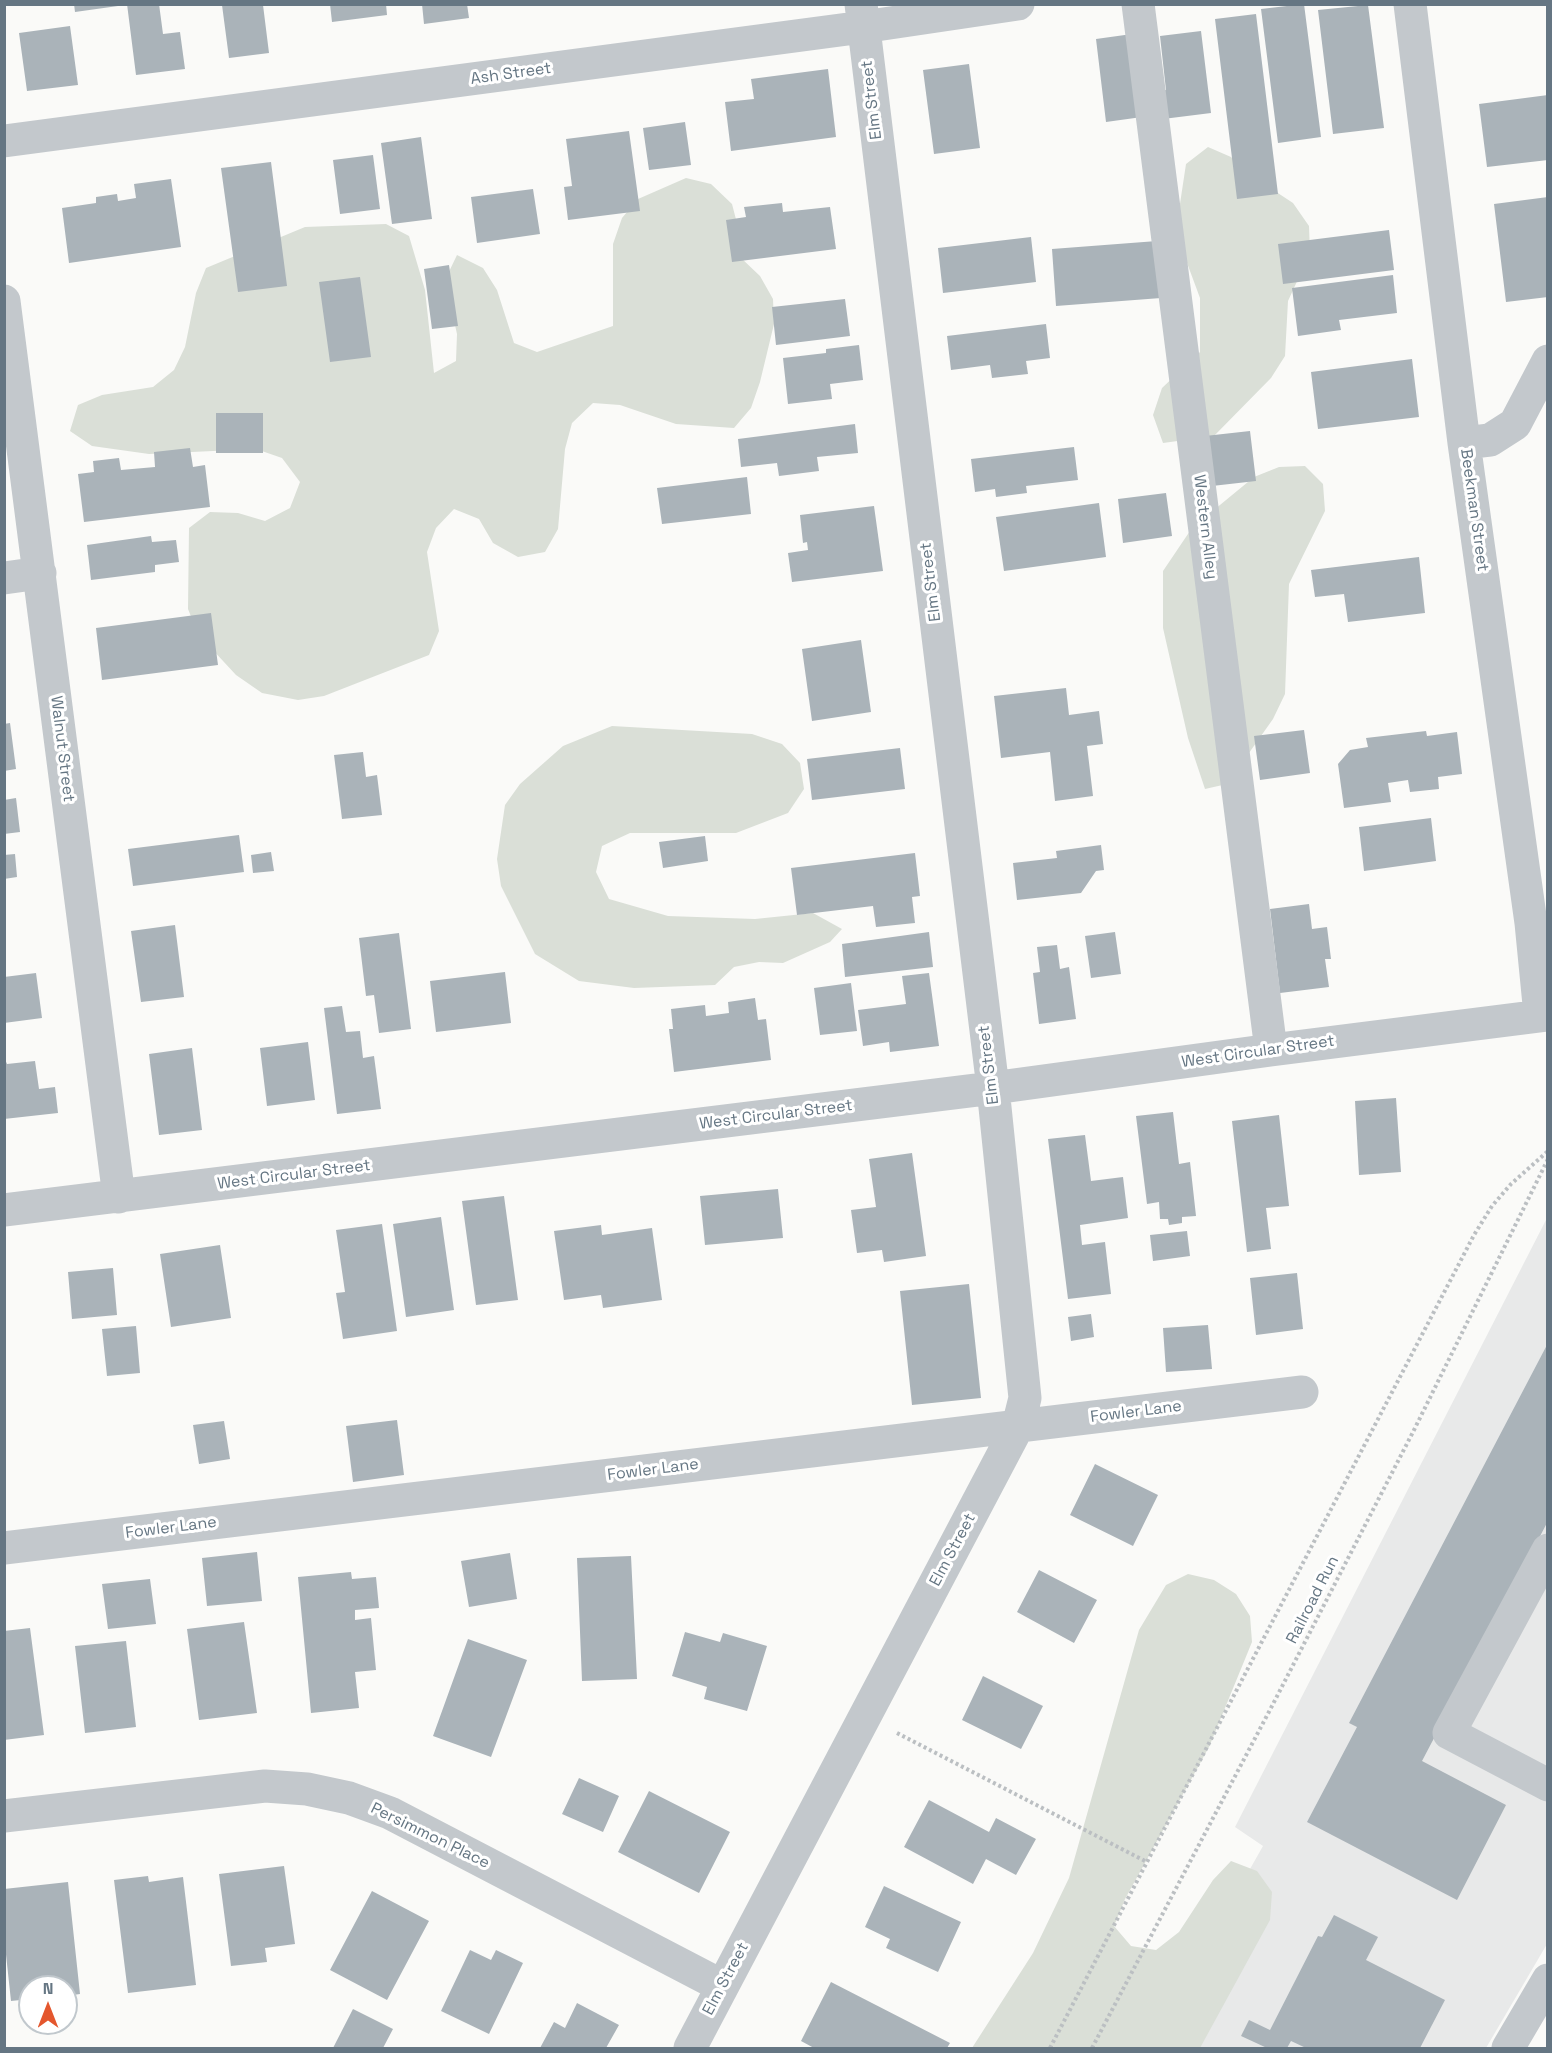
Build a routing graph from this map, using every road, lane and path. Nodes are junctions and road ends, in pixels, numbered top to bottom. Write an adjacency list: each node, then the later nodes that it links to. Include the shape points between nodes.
1 (1018, 4): 4 (street, Ash Street)
2 (1138, 4): 14 (street, Western Alley)
3 (1410, 4): 8 (street, Beekman Street)
4 (862, 16): 5 (street, Ash Street); 15 (street, Elm Street)
5 (4, 141)
6 (4, 301): 9 (street, Walnut Street)
7 (1548, 361): 8 (street, via 1515,424 1490,440)
8 (1464, 444): 12 (street, Beekman Street)
9 (40, 573): 10 (street); 18 (street, Walnut Street)
10 (4, 578)
11 (1548, 891): 12 (street)
12 (1531, 923): 13 (street, Beekman Street)
13 (1544, 1015): 14 (street, West Circular Street)
14 (1271, 1050): 15 (street, West Circular Street)
15 (993, 1088): 18 (street, West Circular Street); 21 (street, Elm Street, via 1025,1398)
16 (1548, 1151): 28 (path, via 1511,1184 1474,1235)
17 (1548, 1159): 33 (path, Railroad Run, via 1413,1432)
18 (119, 1197): 19 (street, West Circular Street)
19 (4, 1210)
20 (1302, 1392): 21 (street, Fowler Lane)
21 (1018, 1426): 22 (street, Fowler Lane); 30 (street, Elm Street)
22 (4, 1548)
23 (1548, 1550): 24 (street)
24 (1535, 1604): 26 (street, via 1449,1733)
25 (888, 1728): 28 (path)
26 (1548, 1785)
27 (4, 1816): 30 (street, Persimmon Place, via 265,1786 308,1789 350,1798 390,1813)
28 (1147, 1862): 32 (path)
29 (1548, 1980): 34 (street)
30 (722, 1986): 31 (street, Elm Street)
31 (690, 2049)
32 (1050, 2049)
33 (1092, 2049)
34 (1508, 2049)

